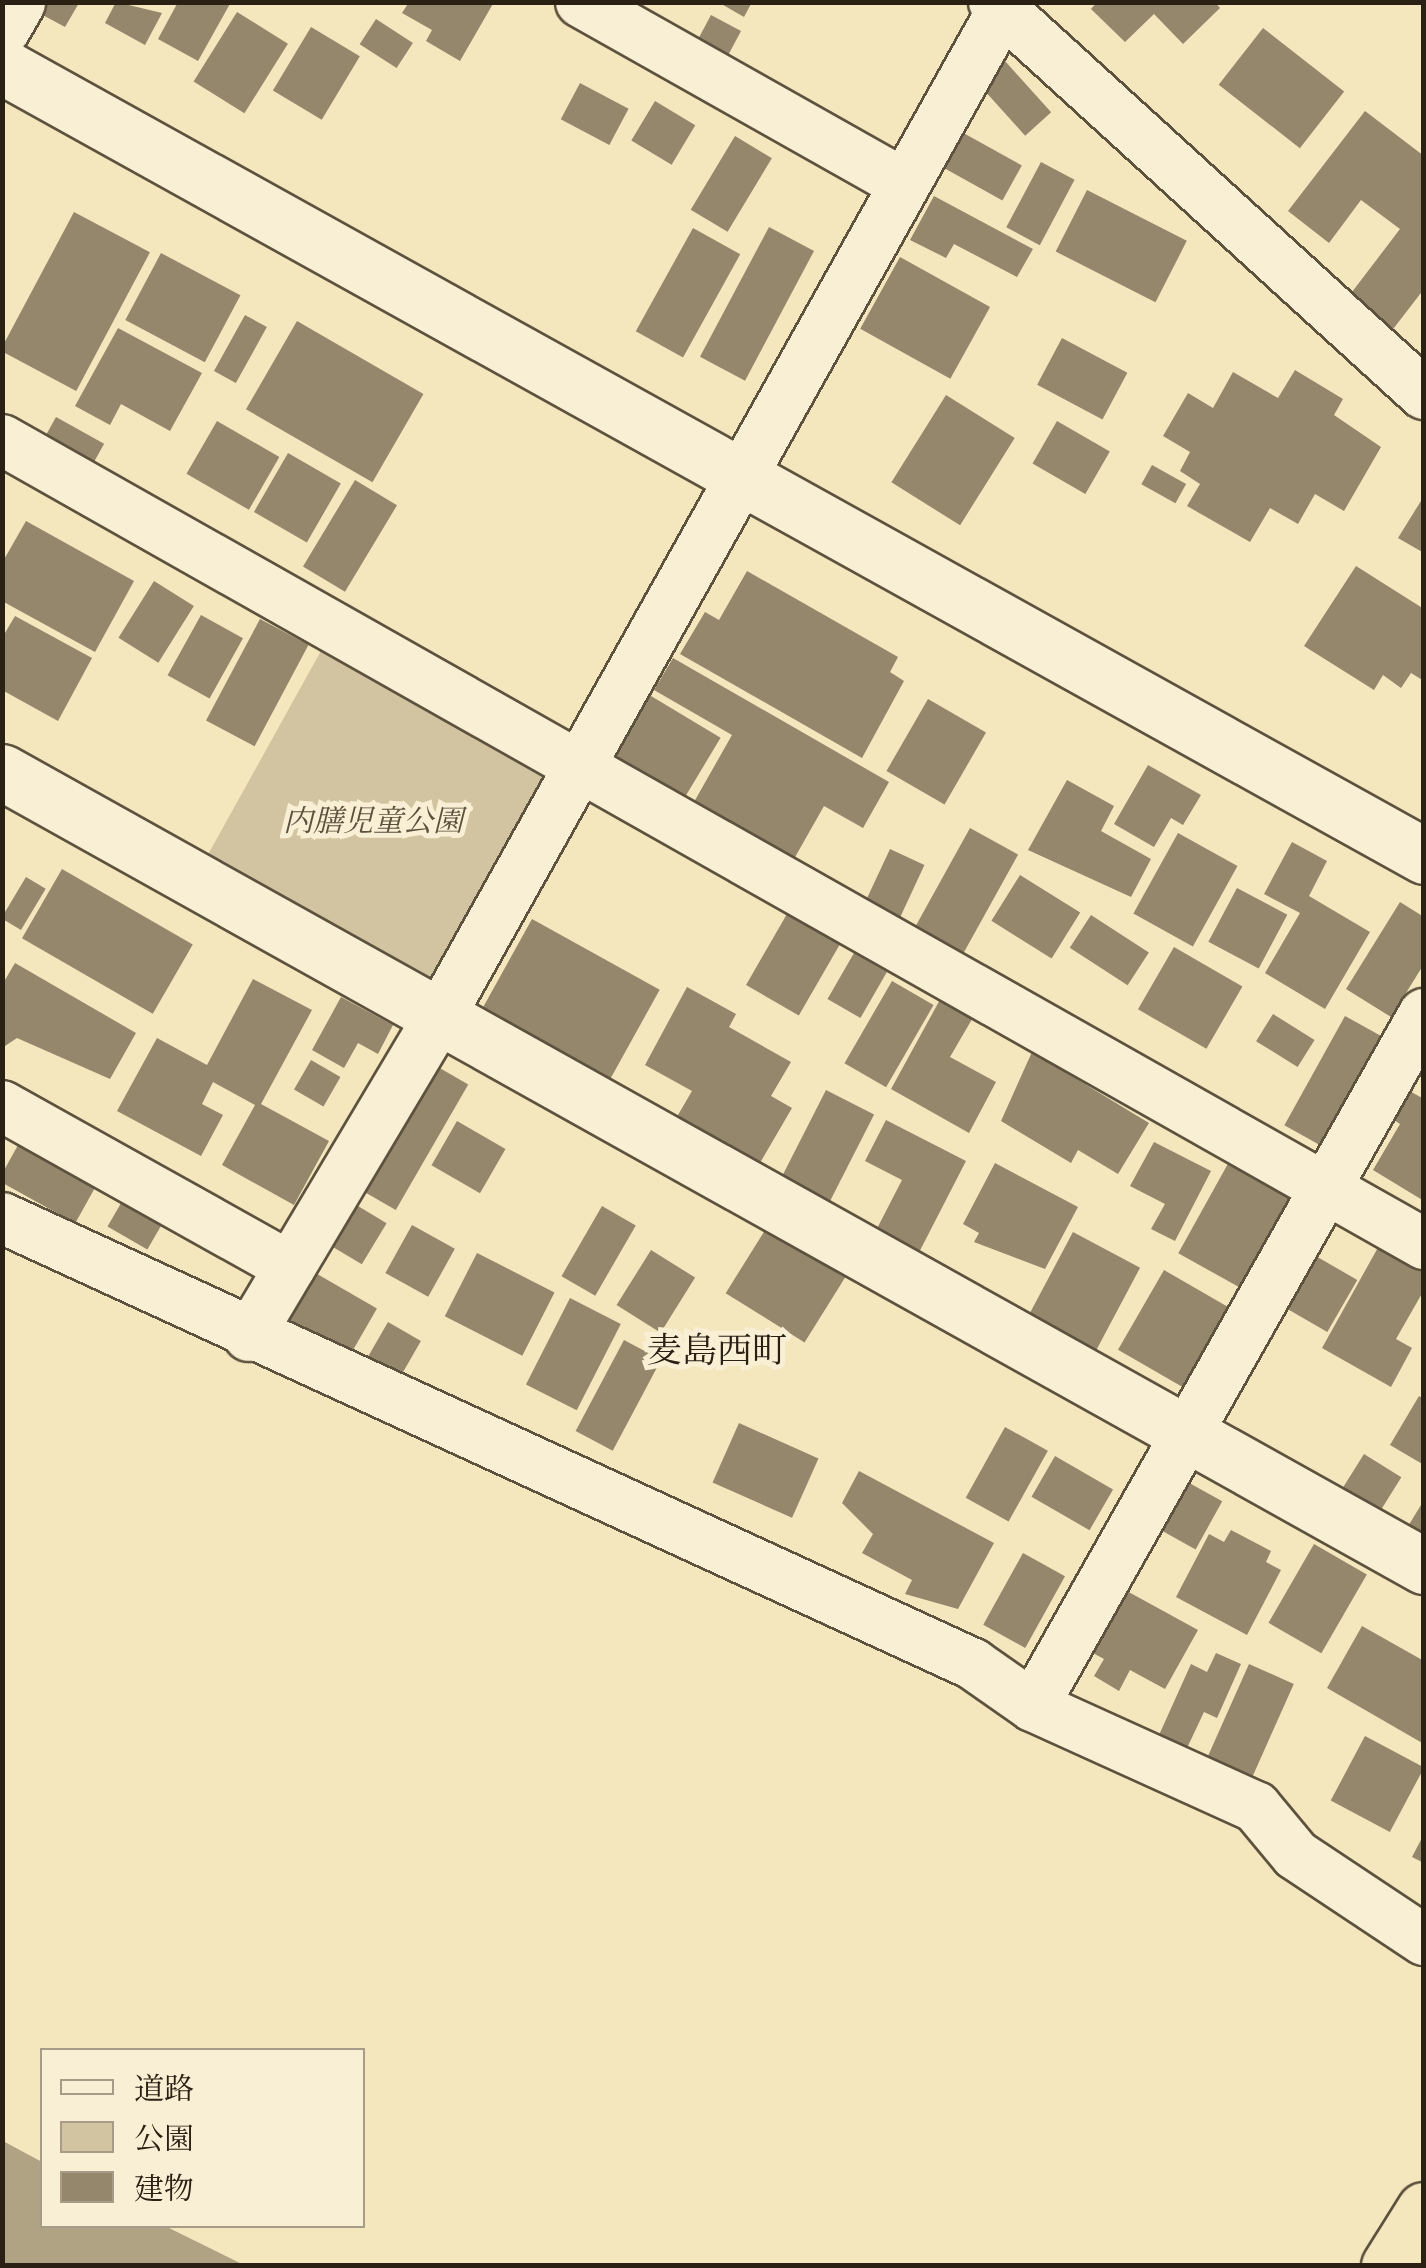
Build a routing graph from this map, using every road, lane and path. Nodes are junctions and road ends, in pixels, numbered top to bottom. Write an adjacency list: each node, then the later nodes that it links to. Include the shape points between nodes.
1 (16, 2): 4 (street)
2 (581, 2): 6 (street)
3 (998, 7): 6 (street); 7 (street)
4 (2, 28)
5 (2, 66): 9 (street)
6 (902, 183): 9 (street)
7 (1424, 394)
8 (2, 440): 10 (street)
9 (740, 470): 10 (street); 12 (street)
10 (582, 764): 14 (street); 16 (street)
11 (2, 772): 14 (street)
12 (1424, 856)
13 (1424, 1014): 16 (street)
14 (440, 1016): 19 (street); 21 (street)
15 (2, 1106): 19 (street)
16 (1324, 1190): 18 (street); 21 (street)
17 (2, 1218): 20 (street)
18 (1424, 1244)
19 (290, 1266): 20 (street)
20 (250, 1336): 23 (street, via 972,1664)
21 (1187, 1432): 22 (street); 23 (street)
22 (1424, 1566)
23 (1033, 1706): 24 (street, via 1256,1807 1296,1855)
24 (1424, 1940)
25 (1424, 2210): 26 (highway)
26 (1389, 2266)

